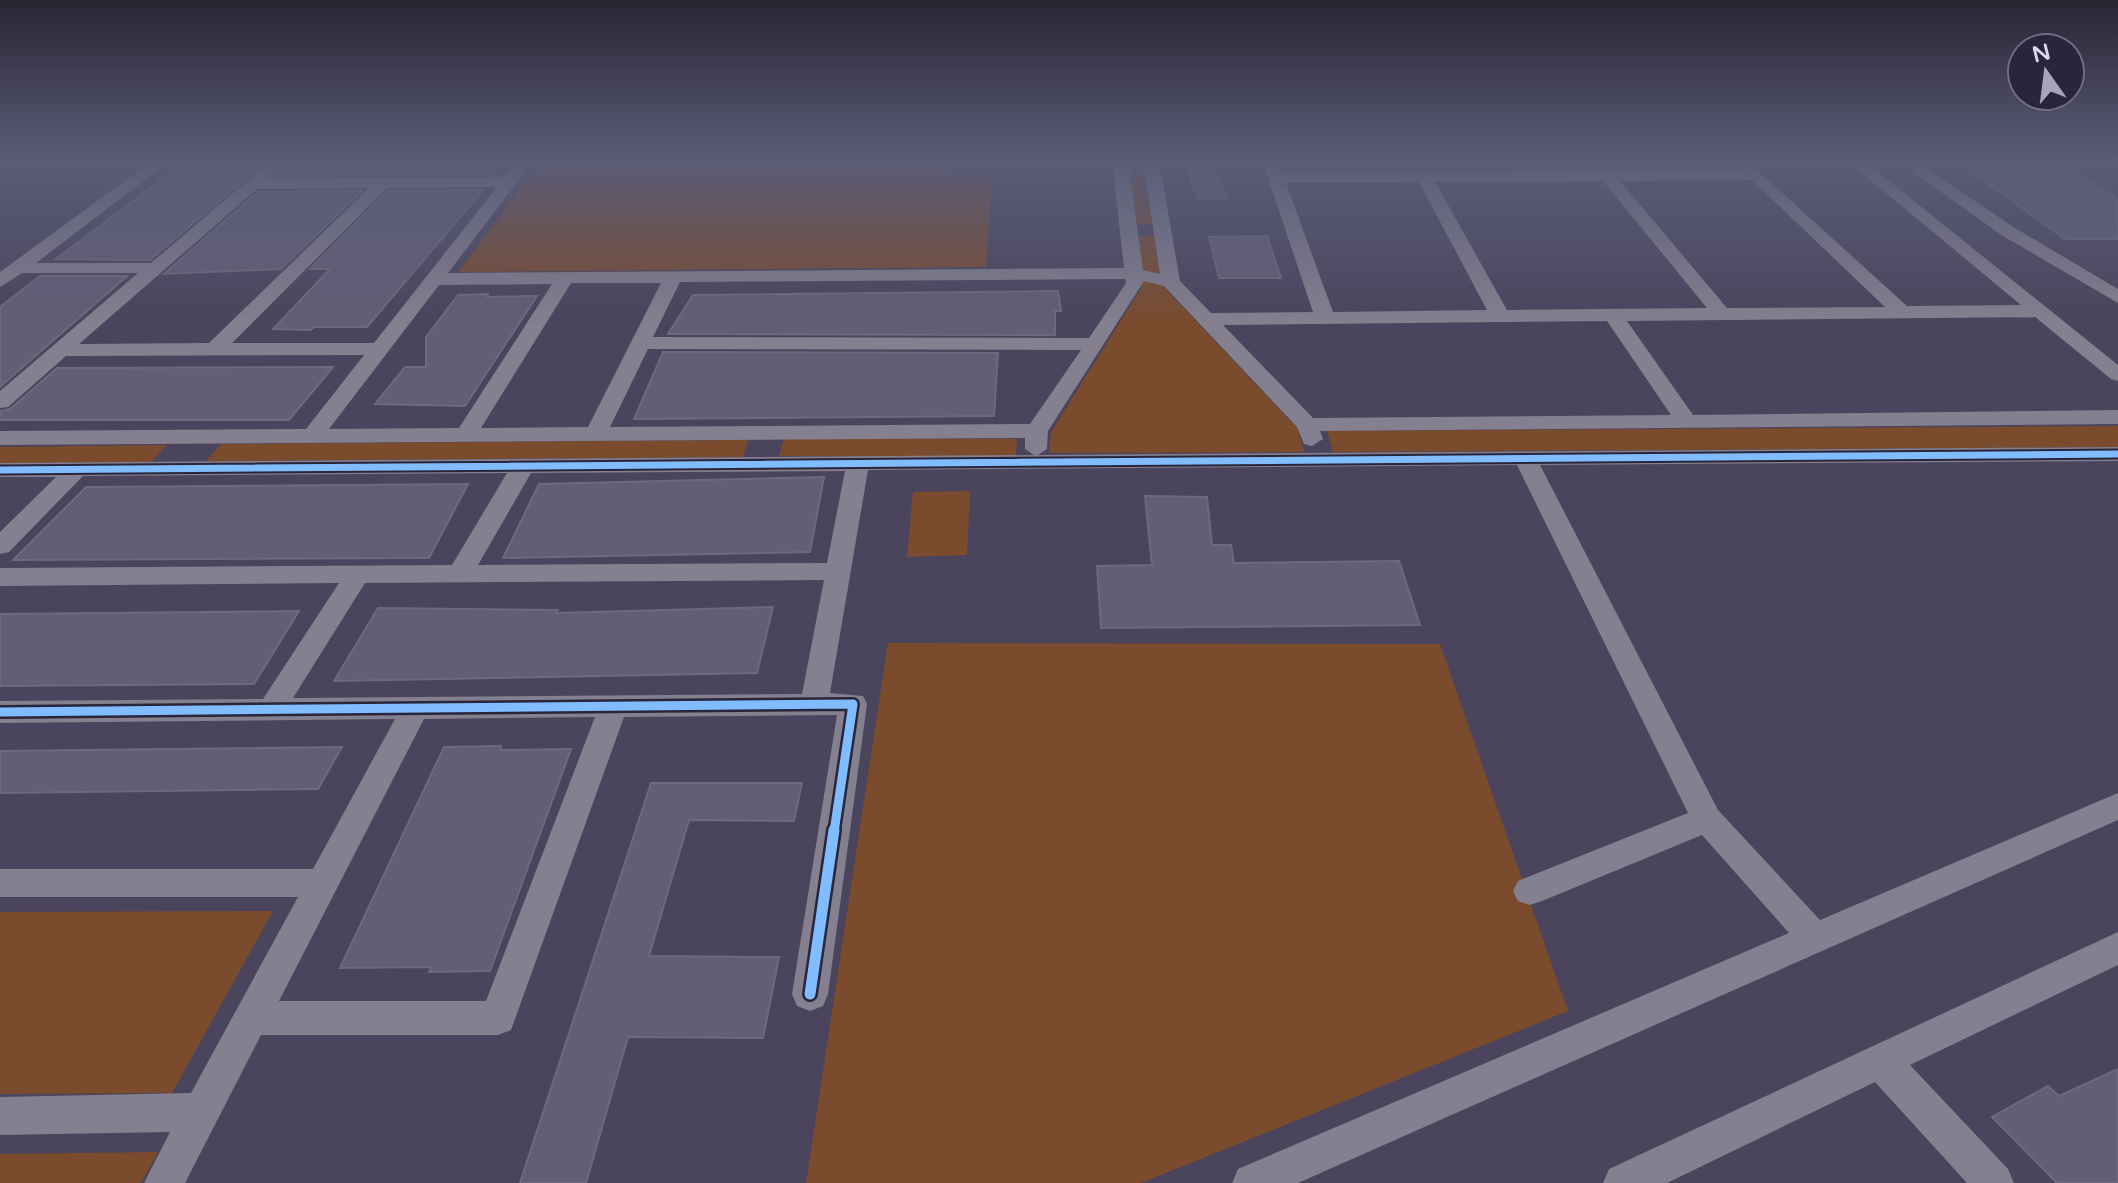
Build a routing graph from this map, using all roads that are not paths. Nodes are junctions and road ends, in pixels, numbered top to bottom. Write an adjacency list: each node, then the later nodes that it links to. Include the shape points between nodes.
1 (88, 215): 15 (street)
2 (217, 215): 16 (street)
3 (350, 215): 35 (street)
4 (483, 215): 20 (street)
5 (1126, 215): 13 (street)
6 (1160, 215): 14 (street)
7 (1290, 215): 29 (street)
8 (1445, 215): 28 (street)
9 (1640, 215): 26 (street)
10 (1799, 215): 25 (street)
11 (1922, 215): 24 (street)
12 (1982, 215): 23 (street)
13 (1128, 230): 14 (street); 17 (street)
14 (1163, 230): 22 (street)
15 (17, 268): 16 (street); 21 (street)
16 (156, 268): 34 (street)
17 (1134, 273): 18 (street); 22 (street); 32 (street, via 1135,283)
18 (673, 277): 19 (street); 31 (street)
19 (565, 278): 20 (street); 44 (street)
20 (434, 279): 33 (street)
21 (0, 281)
22 (1171, 282): 30 (street)
23 (2118, 297)
24 (2040, 311): 25 (street); 36 (street)
25 (1902, 312): 26 (street)
26 (1722, 314): 27 (street)
27 (1613, 315): 28 (street); 39 (street)
28 (1500, 316): 29 (street)
29 (1325, 318): 30 (street)
30 (1206, 319): 40 (street)
31 (640, 343): 32 (street); 43 (street)
32 (1094, 344): 41 (street)
33 (380, 349): 35 (street); 45 (street)
34 (60, 350): 35 (street); 37 (street)
35 (214, 350)
36 (2118, 375)
37 (0, 402)
38 (2118, 417): 39 (street)
39 (1686, 421): 40 (street)
40 (1307, 425): 51 (street)
41 (1037, 431): 42 (street); 50 (street)
42 (764, 432): 43 (street); 53 (street)
43 (596, 433): 44 (street)
44 (466, 434): 45 (street)
45 (313, 435): 46 (street)
46 (200, 436): 47 (street); 55 (street)
47 (0, 438)
48 (2118, 454): 49 (street)
49 (1525, 459): 51 (street); 69 (street)
50 (1036, 460): 51 (street); 52 (street)
51 (1320, 460)
52 (858, 462): 53 (street); 59 (street)
53 (754, 463): 54 (street)
54 (523, 466): 55 (street); 61 (street)
55 (170, 469): 57 (street)
56 (0, 470): 57 (street)
57 (76, 470): 58 (street)
58 (0, 546)
59 (838, 571): 61 (street); 63 (street)
60 (358, 574): 61 (street); 62 (street); 66 (street)
61 (460, 574)
62 (0, 577)
63 (814, 705): 64 (street); 75 (street, via 853,704)
64 (614, 706): 65 (street); 76 (street, via 498,1018)
65 (415, 708): 66 (street); 71 (street)
66 (271, 710): 67 (street)
67 (0, 712)
68 (2118, 806): 73 (street)
69 (1707, 819): 72 (street); 73 (street)
70 (0, 883): 71 (street)
71 (322, 883): 76 (street)
72 (1530, 891)
73 (1815, 938): 81 (street)
74 (2115, 954): 77 (street)
75 (810, 994)
76 (251, 1018): 78 (street)
77 (1881, 1061): 82 (street); 83 (street)
78 (201, 1112): 79 (street); 80 (street)
79 (0, 1116)
80 (164, 1183)
81 (1252, 1183)
82 (1623, 1183)
83 (1994, 1183)

